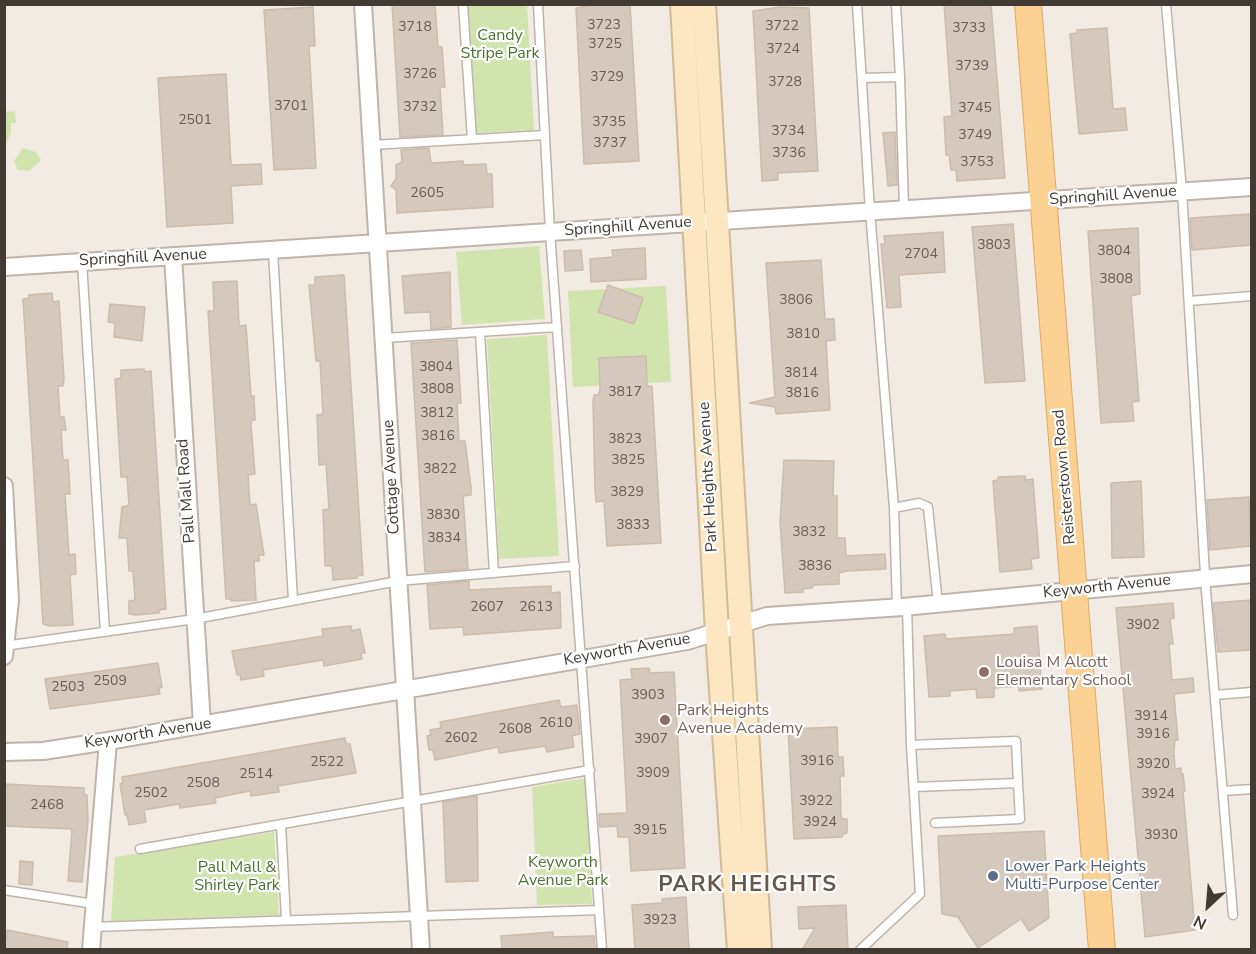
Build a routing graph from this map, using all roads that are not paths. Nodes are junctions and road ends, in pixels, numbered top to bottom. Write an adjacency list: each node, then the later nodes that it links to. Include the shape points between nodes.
1 (363, 4): 14 (street, Cottage Avenue)
2 (463, 4): 13 (lane)
3 (538, 4): 12 (lane)
4 (682, 4): 20 (main road, Park Heights Avenue)
5 (704, 4): 20 (main road, Park Heights Avenue)
6 (857, 4): 11 (lane)
7 (896, 4): 10 (lane)
8 (1028, 4): 17 (main road, Reisterstown Road)
9 (1166, 4): 16 (lane)
10 (900, 77): 11 (lane); 18 (lane)
11 (862, 78): 19 (lane)
12 (545, 135): 13 (lane); 21 (lane)
13 (472, 139): 14 (lane)
14 (372, 145): 22 (street, Cottage Avenue)
15 (1251, 187): 16 (street, Springhill Avenue)
16 (1182, 191): 17 (street, Springhill Avenue); 28 (lane)
17 (1043, 200): 18 (street, Springhill Avenue); 39 (main road, Reisterstown Road)
18 (904, 209): 19 (street, Springhill Avenue)
19 (870, 211): 20 (street, Springhill Avenue); 33 (lane)
20 (706, 222): 21 (street, Springhill Avenue); 44 (main road, Park Heights Avenue); 46 (main road, Park Heights Avenue)
21 (550, 232): 22 (street, Springhill Avenue); 29 (lane)
22 (378, 242): 23 (street, Springhill Avenue); 31 (street, Cottage Avenue)
23 (273, 251): 24 (street, Springhill Avenue); 40 (lane)
24 (173, 256): 25 (street, Springhill Avenue); 43 (street, Pall Mall Road)
25 (82, 262): 26 (street, Springhill Avenue); 45 (lane)
26 (4, 267)
27 (1251, 296): 28 (lane)
28 (1189, 302): 37 (lane)
29 (557, 327): 30 (lane); 34 (lane)
30 (480, 332): 31 (lane); 35 (lane)
31 (384, 338): 38 (street, Cottage Avenue)
32 (4, 486): 47 (street, via 9,560)
33 (894, 508): 41 (lane, via 919,503 928,507); 42 (lane)
34 (575, 566): 35 (lane); 48 (lane)
35 (494, 573): 38 (lane)
36 (1251, 574): 37 (street, Keyworth Avenue)
37 (1206, 578): 39 (street, Keyworth Avenue); 51 (lane)
38 (398, 581): 40 (lane); 49 (street, Cottage Avenue)
39 (1074, 590): 41 (street, Keyworth Avenue); 78 (main road, Reisterstown Road)
40 (293, 600): 43 (lane)
41 (938, 604): 42 (street, Keyworth Avenue)
42 (902, 607): 44 (street, Keyworth Avenue, via 767,616); 54 (lane)
43 (195, 619): 45 (lane); 52 (street, Pall Mall Road)
44 (740, 623): 46 (street, Keyworth Avenue); 76 (main road, Park Heights Avenue)
45 (105, 632): 47 (lane)
46 (717, 632): 48 (street, Keyworth Avenue); 75 (main road, Park Heights Avenue)
47 (5, 649)
48 (582, 658): 49 (street, Keyworth Avenue); 56 (lane)
49 (405, 690): 52 (street, Keyworth Avenue); 61 (street, Cottage Avenue)
50 (1251, 692): 51 (lane)
51 (1215, 694): 60 (lane)
52 (202, 725): 53 (street, Keyworth Avenue)
53 (108, 741): 55 (street, Keyworth Avenue, via 43,751); 66 (street)
54 (911, 745): 57 (lane, via 1016,741); 58 (lane)
55 (4, 752)
56 (590, 770): 61 (lane); 67 (lane)
57 (1018, 783): 58 (lane); 62 (lane, via 1020,819)
58 (914, 787): 77 (lane, via 920,894)
59 (1251, 789): 60 (lane)
60 (1222, 791): 69 (lane)
61 (412, 802): 63 (lane); 68 (street, Cottage Avenue)
62 (935, 822)
63 (281, 825): 64 (lane); 70 (lane)
64 (140, 849)
65 (4, 890): 66 (lane)
66 (94, 904): 71 (street)
67 (599, 910): 68 (lane); 74 (lane)
68 (419, 915): 70 (lane); 73 (street, Cottage Avenue)
69 (1233, 915)
70 (286, 920): 71 (lane)
71 (92, 927): 72 (street)
72 (91, 950)
73 (421, 950)
74 (602, 950)
75 (739, 950)
76 (760, 950)
77 (860, 950)
78 (1102, 950)

